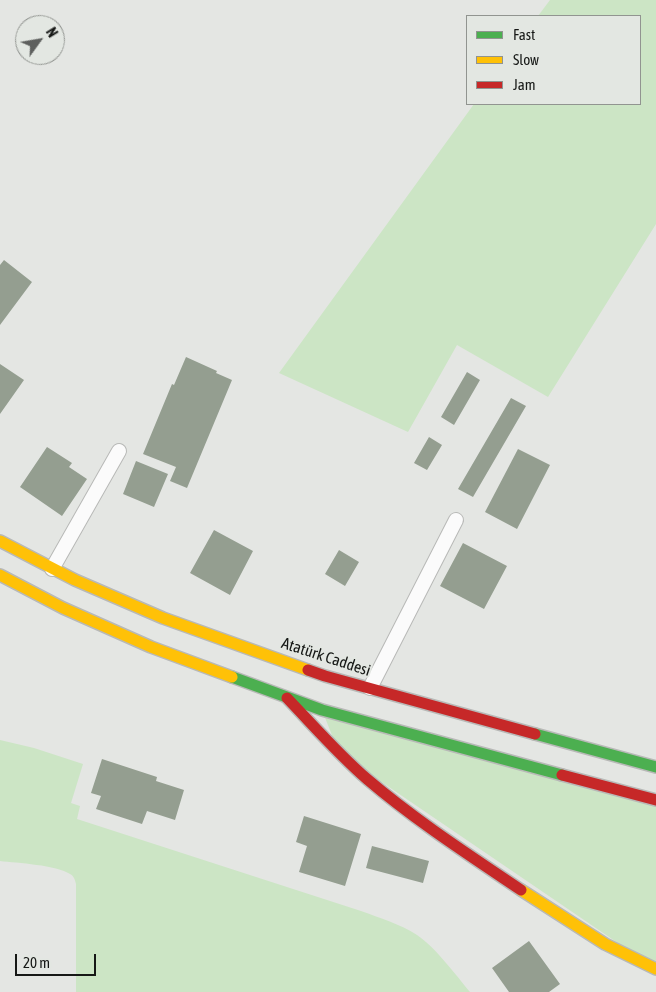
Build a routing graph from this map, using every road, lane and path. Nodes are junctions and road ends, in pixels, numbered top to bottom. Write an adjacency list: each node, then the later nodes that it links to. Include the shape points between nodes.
1 (119, 451): 4 (lane)
2 (456, 520): 6 (lane)
3 (0, 542): 4 (main road, Atatürk Caddesi)
4 (52, 569): 6 (main road, Atatürk Caddesi, via 163,618 325,676)
5 (0, 575): 7 (main road, via 63,608 151,647)
6 (370, 688): 8 (main road, Atatürk Caddesi)
7 (287, 698): 9 (main road); 10 (main road, via 339,753 378,788 576,927)
8 (656, 767)
9 (656, 800)
10 (656, 969)

